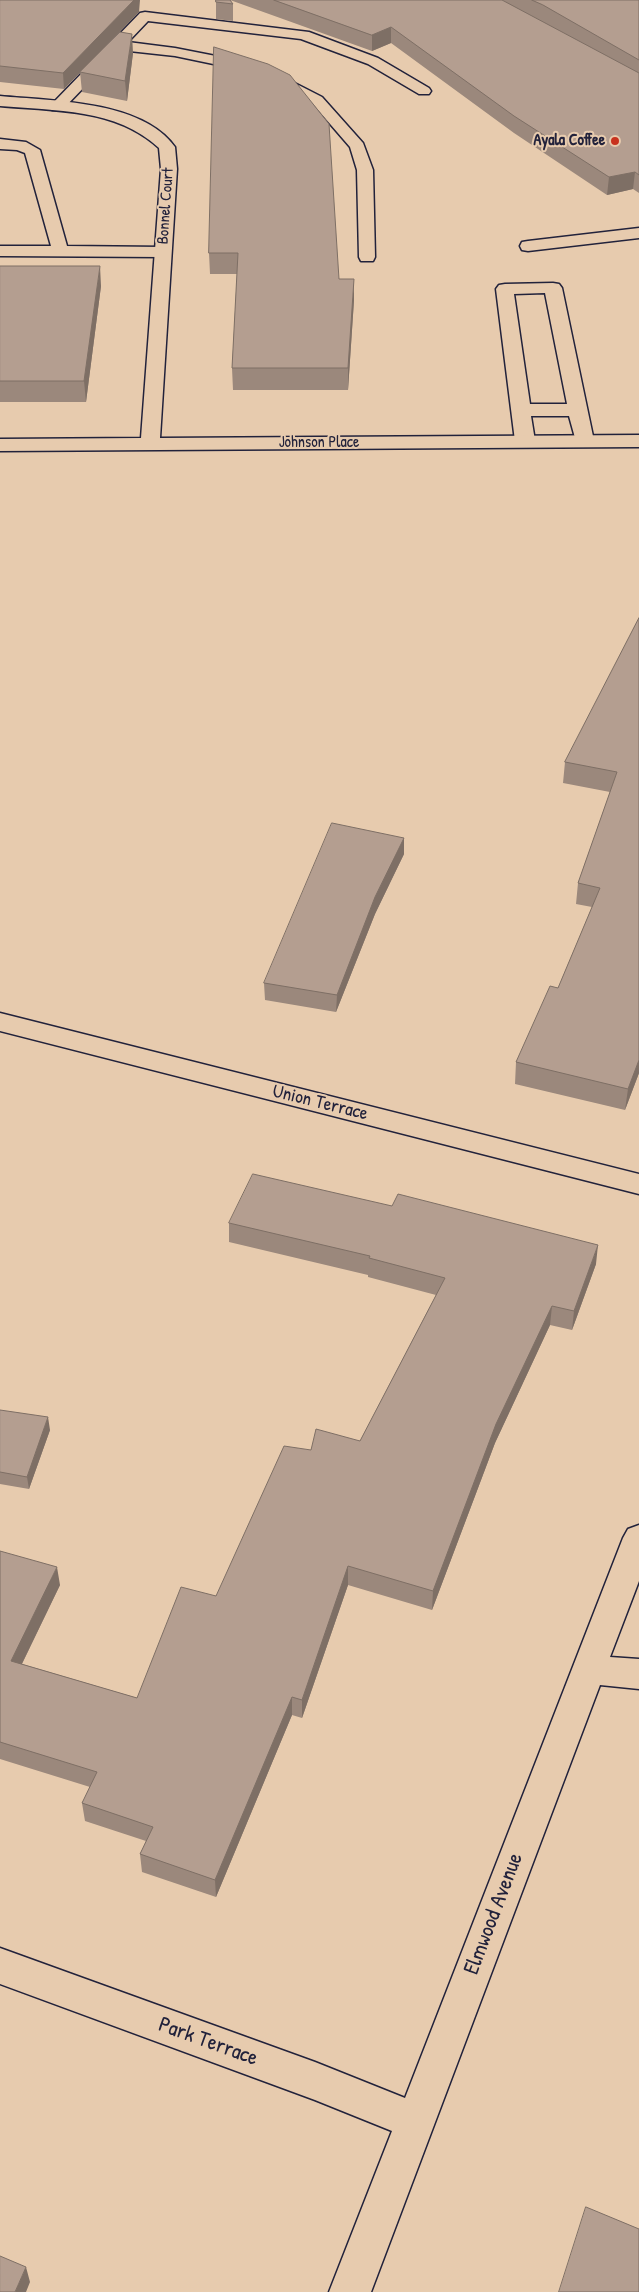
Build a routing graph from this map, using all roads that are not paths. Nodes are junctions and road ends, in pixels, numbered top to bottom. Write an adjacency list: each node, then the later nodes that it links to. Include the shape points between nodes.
1 (117, 46): 2 (street, via 145,16 304,35 373,61); 4 (street); 11 (street, via 226,62 274,78 317,100 356,146 365,170)
2 (424, 91)
3 (0, 101): 4 (street, Bonnel Court)
4 (57, 107): 10 (street, Bonnel Court, via 123,117 149,130 167,147 169,169)
5 (0, 144): 8 (street, via 20,145 32,150)
6 (639, 233): 7 (street)
7 (528, 246)
8 (60, 250): 9 (street); 10 (street)
9 (0, 251)
10 (163, 252): 17 (street, Bonnel Court)
11 (367, 257)
12 (521, 410): 13 (street); 13 (street, via 505,289 553,288); 14 (street)
13 (577, 410): 15 (street)
14 (525, 441): 15 (street, Johnson Place); 17 (street, Johnson Place)
15 (584, 441): 16 (street, Johnson Place)
16 (639, 441)
17 (150, 444): 18 (street, Johnson Place)
18 (0, 445)
19 (0, 1022): 20 (street, Union Terrace)
20 (639, 1184)
21 (639, 1538): 22 (street, Elmwood Avenue)
22 (587, 1669): 23 (street); 25 (street, Elmwood Avenue)
23 (639, 1674)
24 (0, 1966): 25 (street, Park Terrace, via 315,2081)
25 (414, 2121): 26 (street, Elmwood Avenue)
26 (350, 2292)

